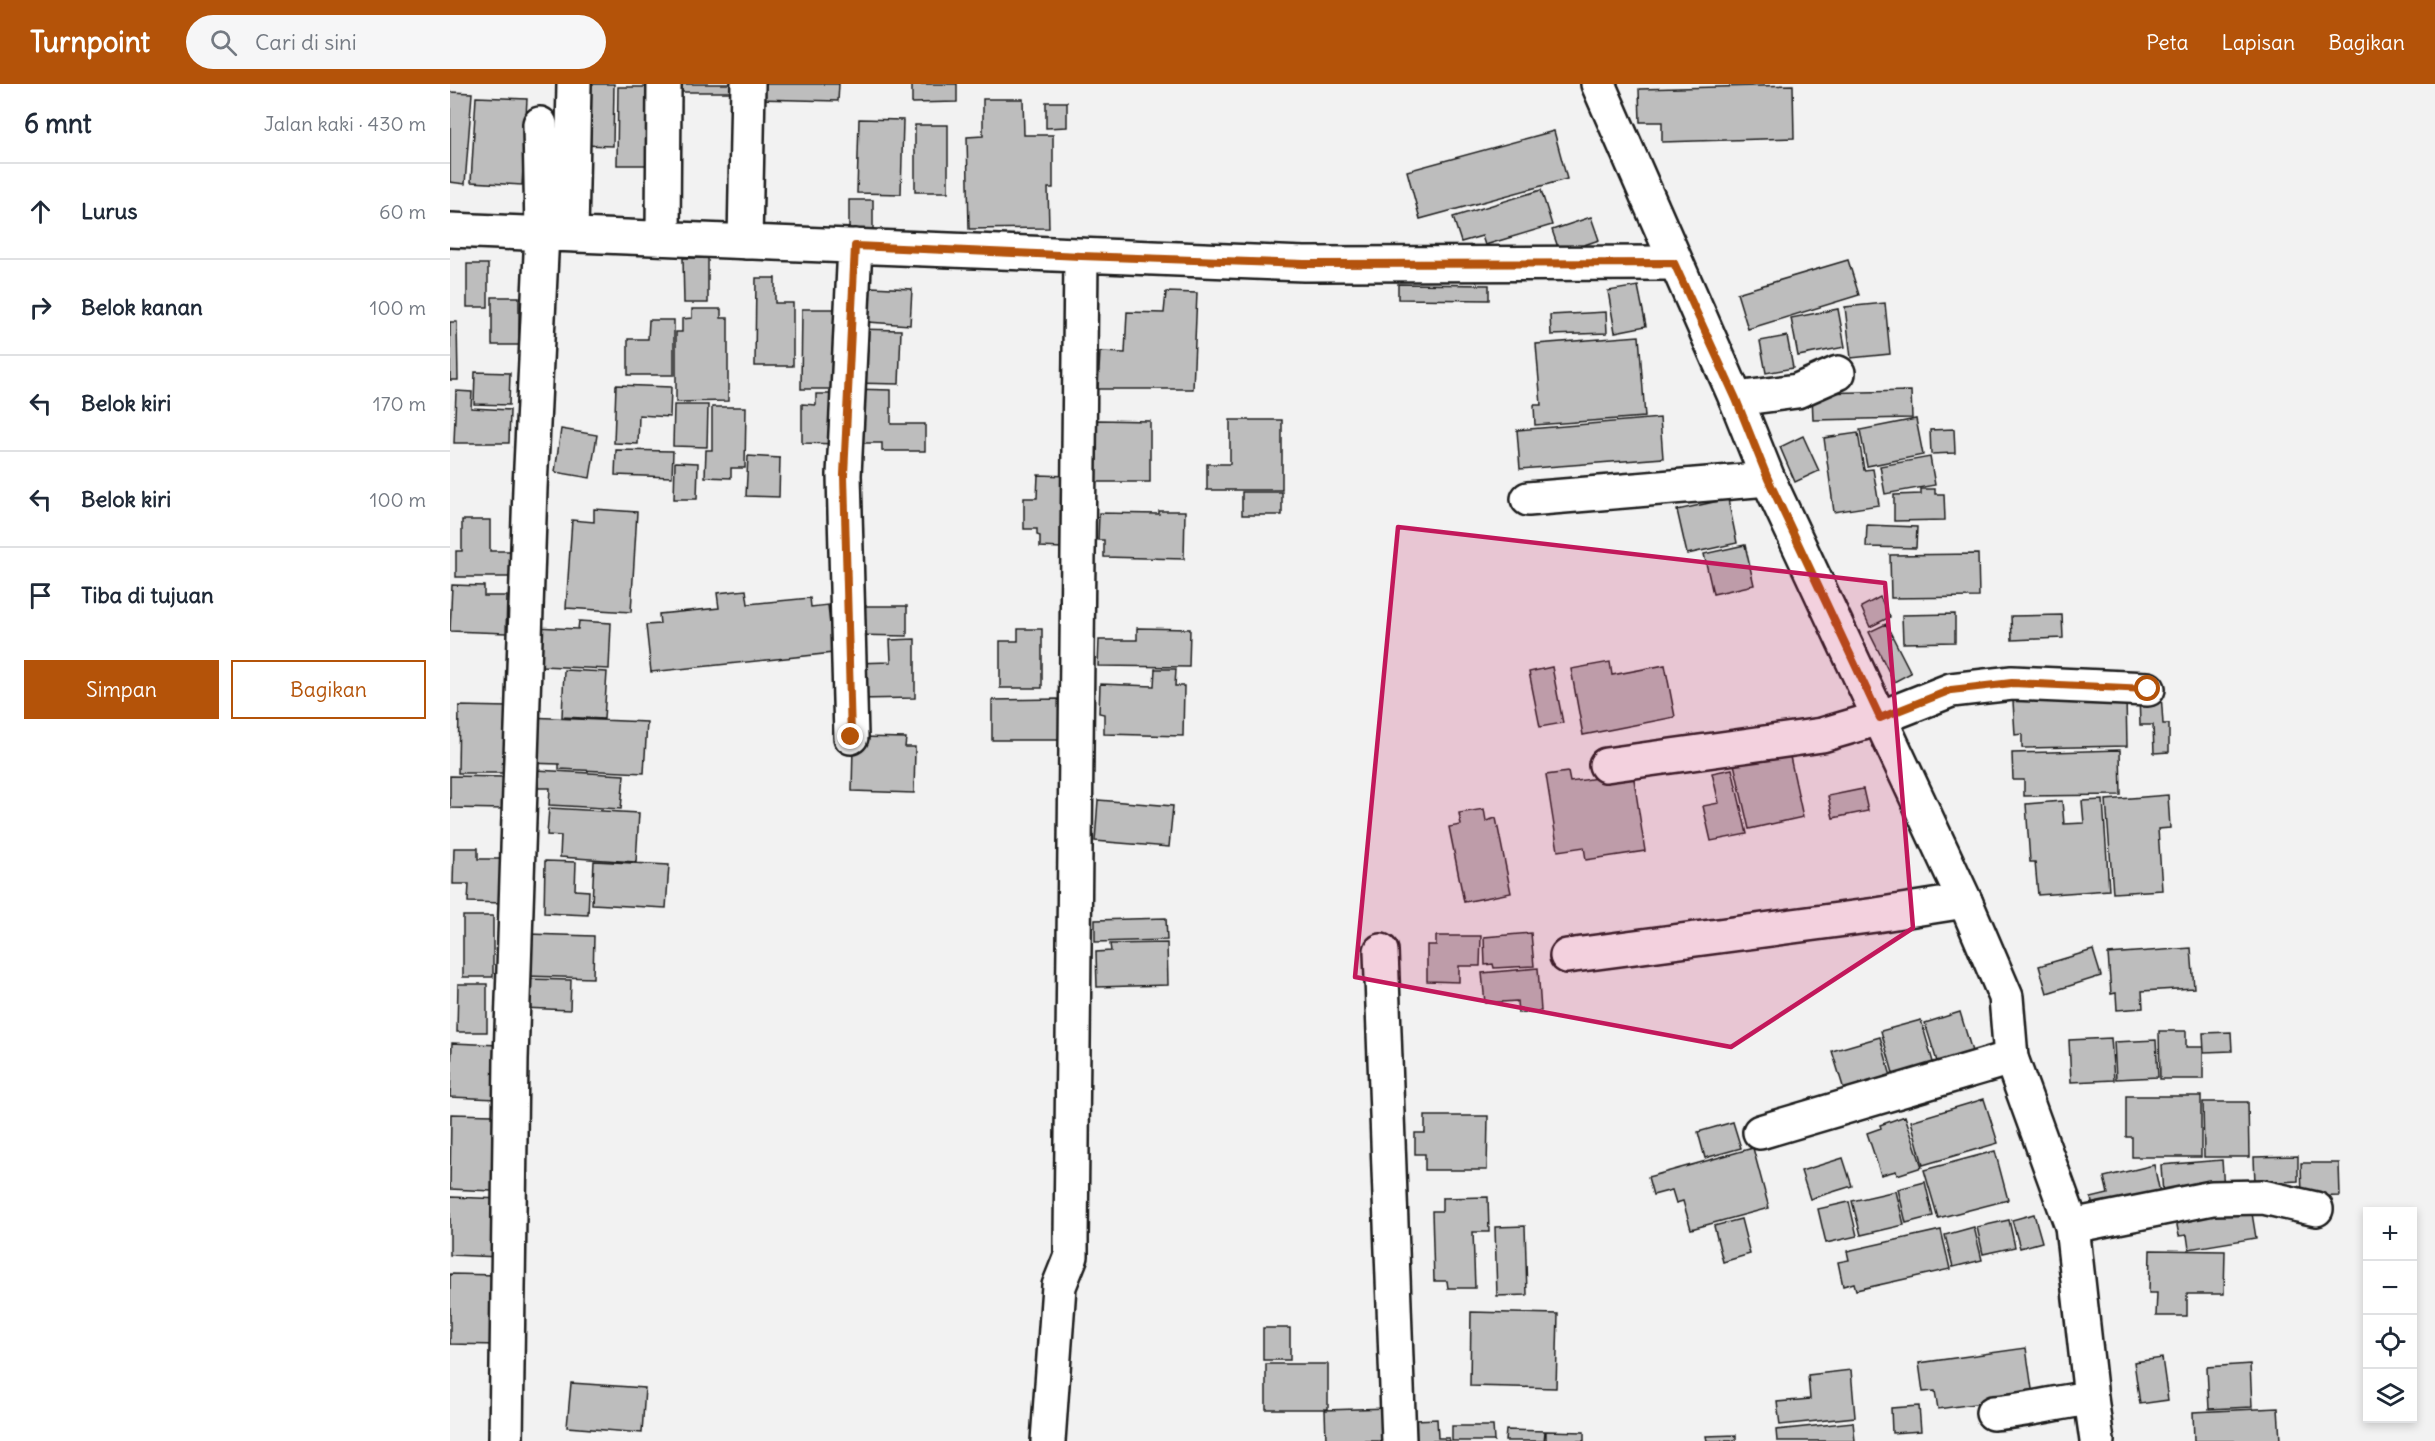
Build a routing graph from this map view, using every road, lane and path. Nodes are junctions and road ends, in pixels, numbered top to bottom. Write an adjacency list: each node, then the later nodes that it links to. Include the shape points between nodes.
1 (574, 84): 7 (street)
2 (664, 84): 8 (street)
3 (748, 84): 9 (street)
4 (1598, 84): 12 (street)
5 (540, 124): 7 (street)
6 (450, 230): 7 (street)
7 (557, 233): 8 (street); 30 (street, via 530,488 511,1059)
8 (663, 238): 9 (street)
9 (745, 242): 10 (street)
10 (855, 246): 11 (street); 19 (street, via 844,475)
11 (1081, 256): 12 (street, via 1304,264); 31 (street, via 1071,1256 1059,1286)
12 (1674, 263): 14 (street)
13 (1839, 373): 14 (street, via 1797,391)
14 (1736, 399): 15 (street)
15 (1768, 479): 16 (street); 18 (street)
16 (1528, 499)
17 (2148, 689): 18 (street, via 2002,684 1951,690)
18 (1880, 718): 20 (street, via 1822,735); 21 (street)
19 (851, 737)
20 (1606, 765)
21 (1965, 901): 23 (street); 24 (street, via 2006,997)
22 (1381, 951): 32 (street)
23 (1567, 956)
24 (2011, 1058): 25 (street); 27 (street)
25 (1760, 1132)
26 (2316, 1209): 27 (street, via 2263,1197 2212,1198)
27 (2072, 1226): 28 (street)
28 (2091, 1398): 29 (street); 33 (street)
29 (1993, 1413)
30 (506, 1441)
31 (1048, 1441)
32 (1399, 1441)
33 (2097, 1441)

